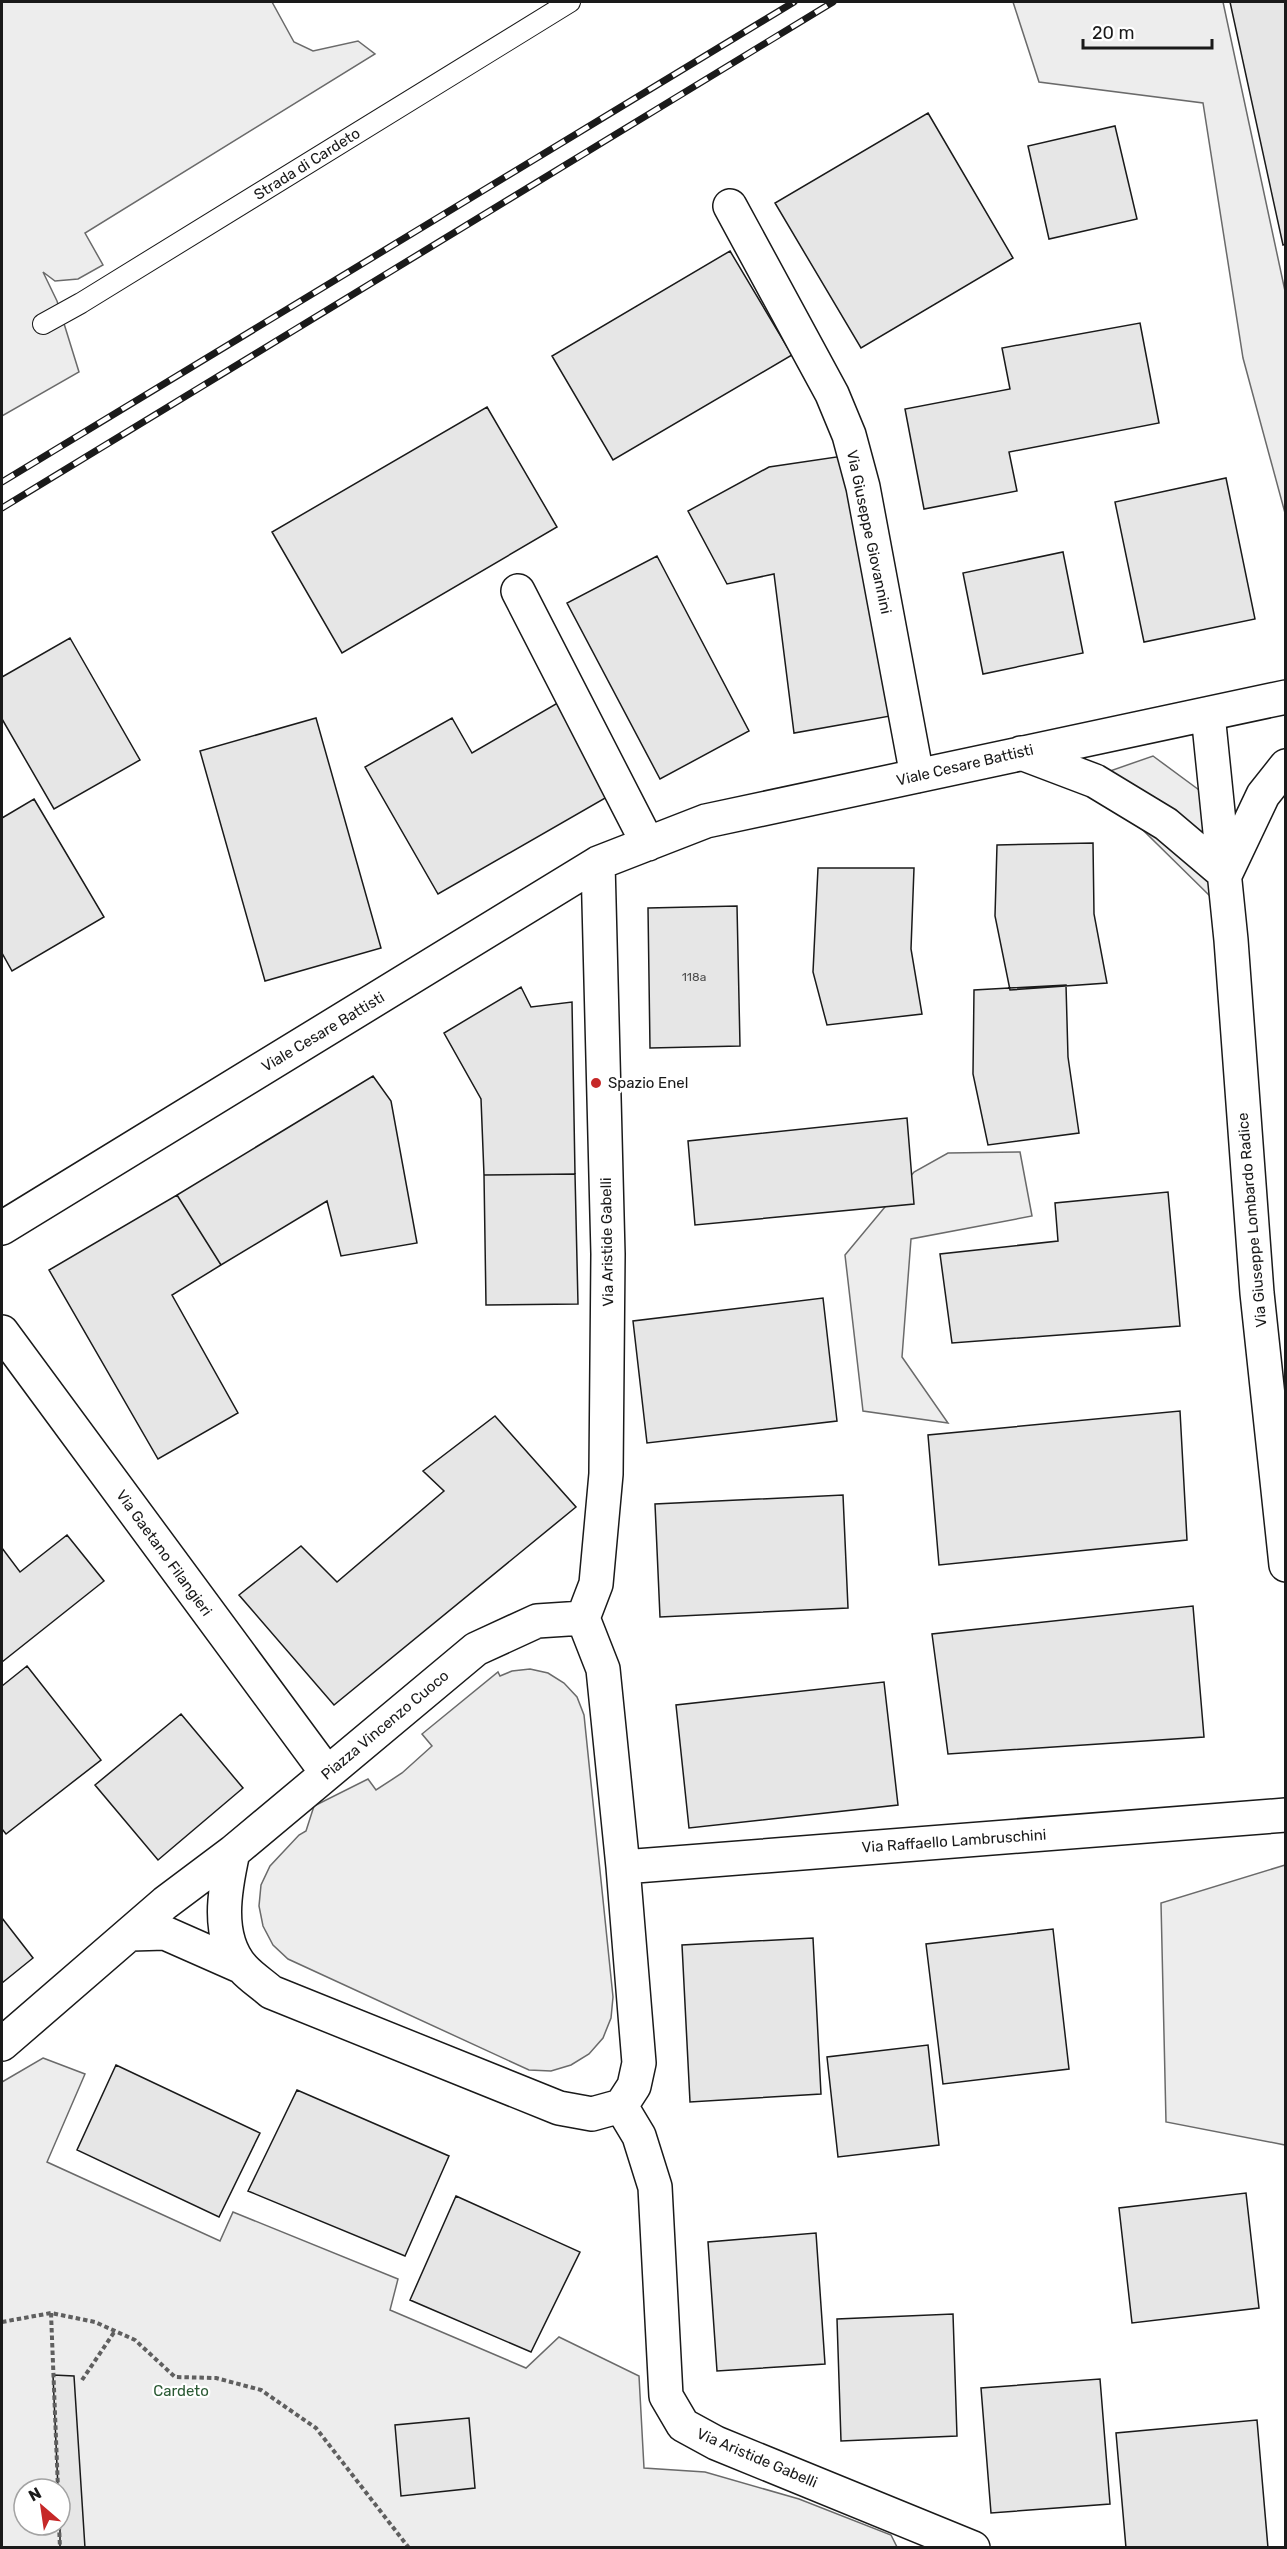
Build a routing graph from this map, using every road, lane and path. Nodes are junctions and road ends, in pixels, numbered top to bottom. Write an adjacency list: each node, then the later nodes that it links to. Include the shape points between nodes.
1 (570, 2): 3 (lane, Strada di Cardeto)
2 (730, 206): 9 (street, Via Giuseppe Giovannini, via 832,394 849,435)
3 (43, 324)
4 (518, 591): 10 (street)
5 (1286, 697): 6 (street, Viale Cesare Battisti)
6 (1208, 714): 7 (street, Viale Cesare Battisti); 12 (street, Via Giuseppe Lombardo Radice)
7 (1021, 753): 9 (street, Viale Cesare Battisti); 12 (street, via 1095,781 1166,824)
8 (1286, 766): 12 (street, via 1263,795)
9 (917, 776): 10 (street, Viale Cesare Battisti, via 706,820)
10 (648, 844): 11 (street, Viale Cesare Battisti)
11 (598, 863): 13 (street, Viale Cesare Battisti); 16 (street, Via Aristide Gabelli, via 608,1254 606,1474 596,1584)
12 (1225, 874): 15 (street, Via Giuseppe Lombardo Radice, via 1257,1293)
13 (2, 1228)
14 (2, 1332): 17 (street, Via Gaetano Filangieri)
15 (1286, 1565)
16 (583, 1618): 17 (street, Piazza Vincenzo Cuoco, via 537,1621 476,1649); 20 (street, via 603,1669)
17 (327, 1773): 19 (street, Piazza Vincenzo Cuoco)
18 (1286, 1815): 20 (street, Via Raffaello Lambruschini)
19 (233, 1852): 21 (street, Piazza Vincenzo Cuoco); 22 (street, via 224,1893 227,1937)
20 (623, 1867): 24 (street, via 639,2063 634,2086)
21 (131, 1934): 22 (street, via 165,1933); 23 (street, Piazza Vincenzo Cuoco)
22 (242, 1967): 24 (street, via 271,1992 559,2108 592,2114)
23 (2, 2044)
24 (621, 2106): 31 (street, Via Aristide Gabelli, via 639,2136 655,2187 666,2396 683,2425 716,2443)
25 (51, 2313): 26 (path); 27 (path, via 95,2322); 29 (path)
26 (2, 2322)
27 (114, 2331): 28 (path); 30 (path, via 135,2340 175,2377 216,2378 261,2390 316,2428)
28 (82, 2380)
29 (58, 2477)
30 (409, 2547)
31 (973, 2547)

